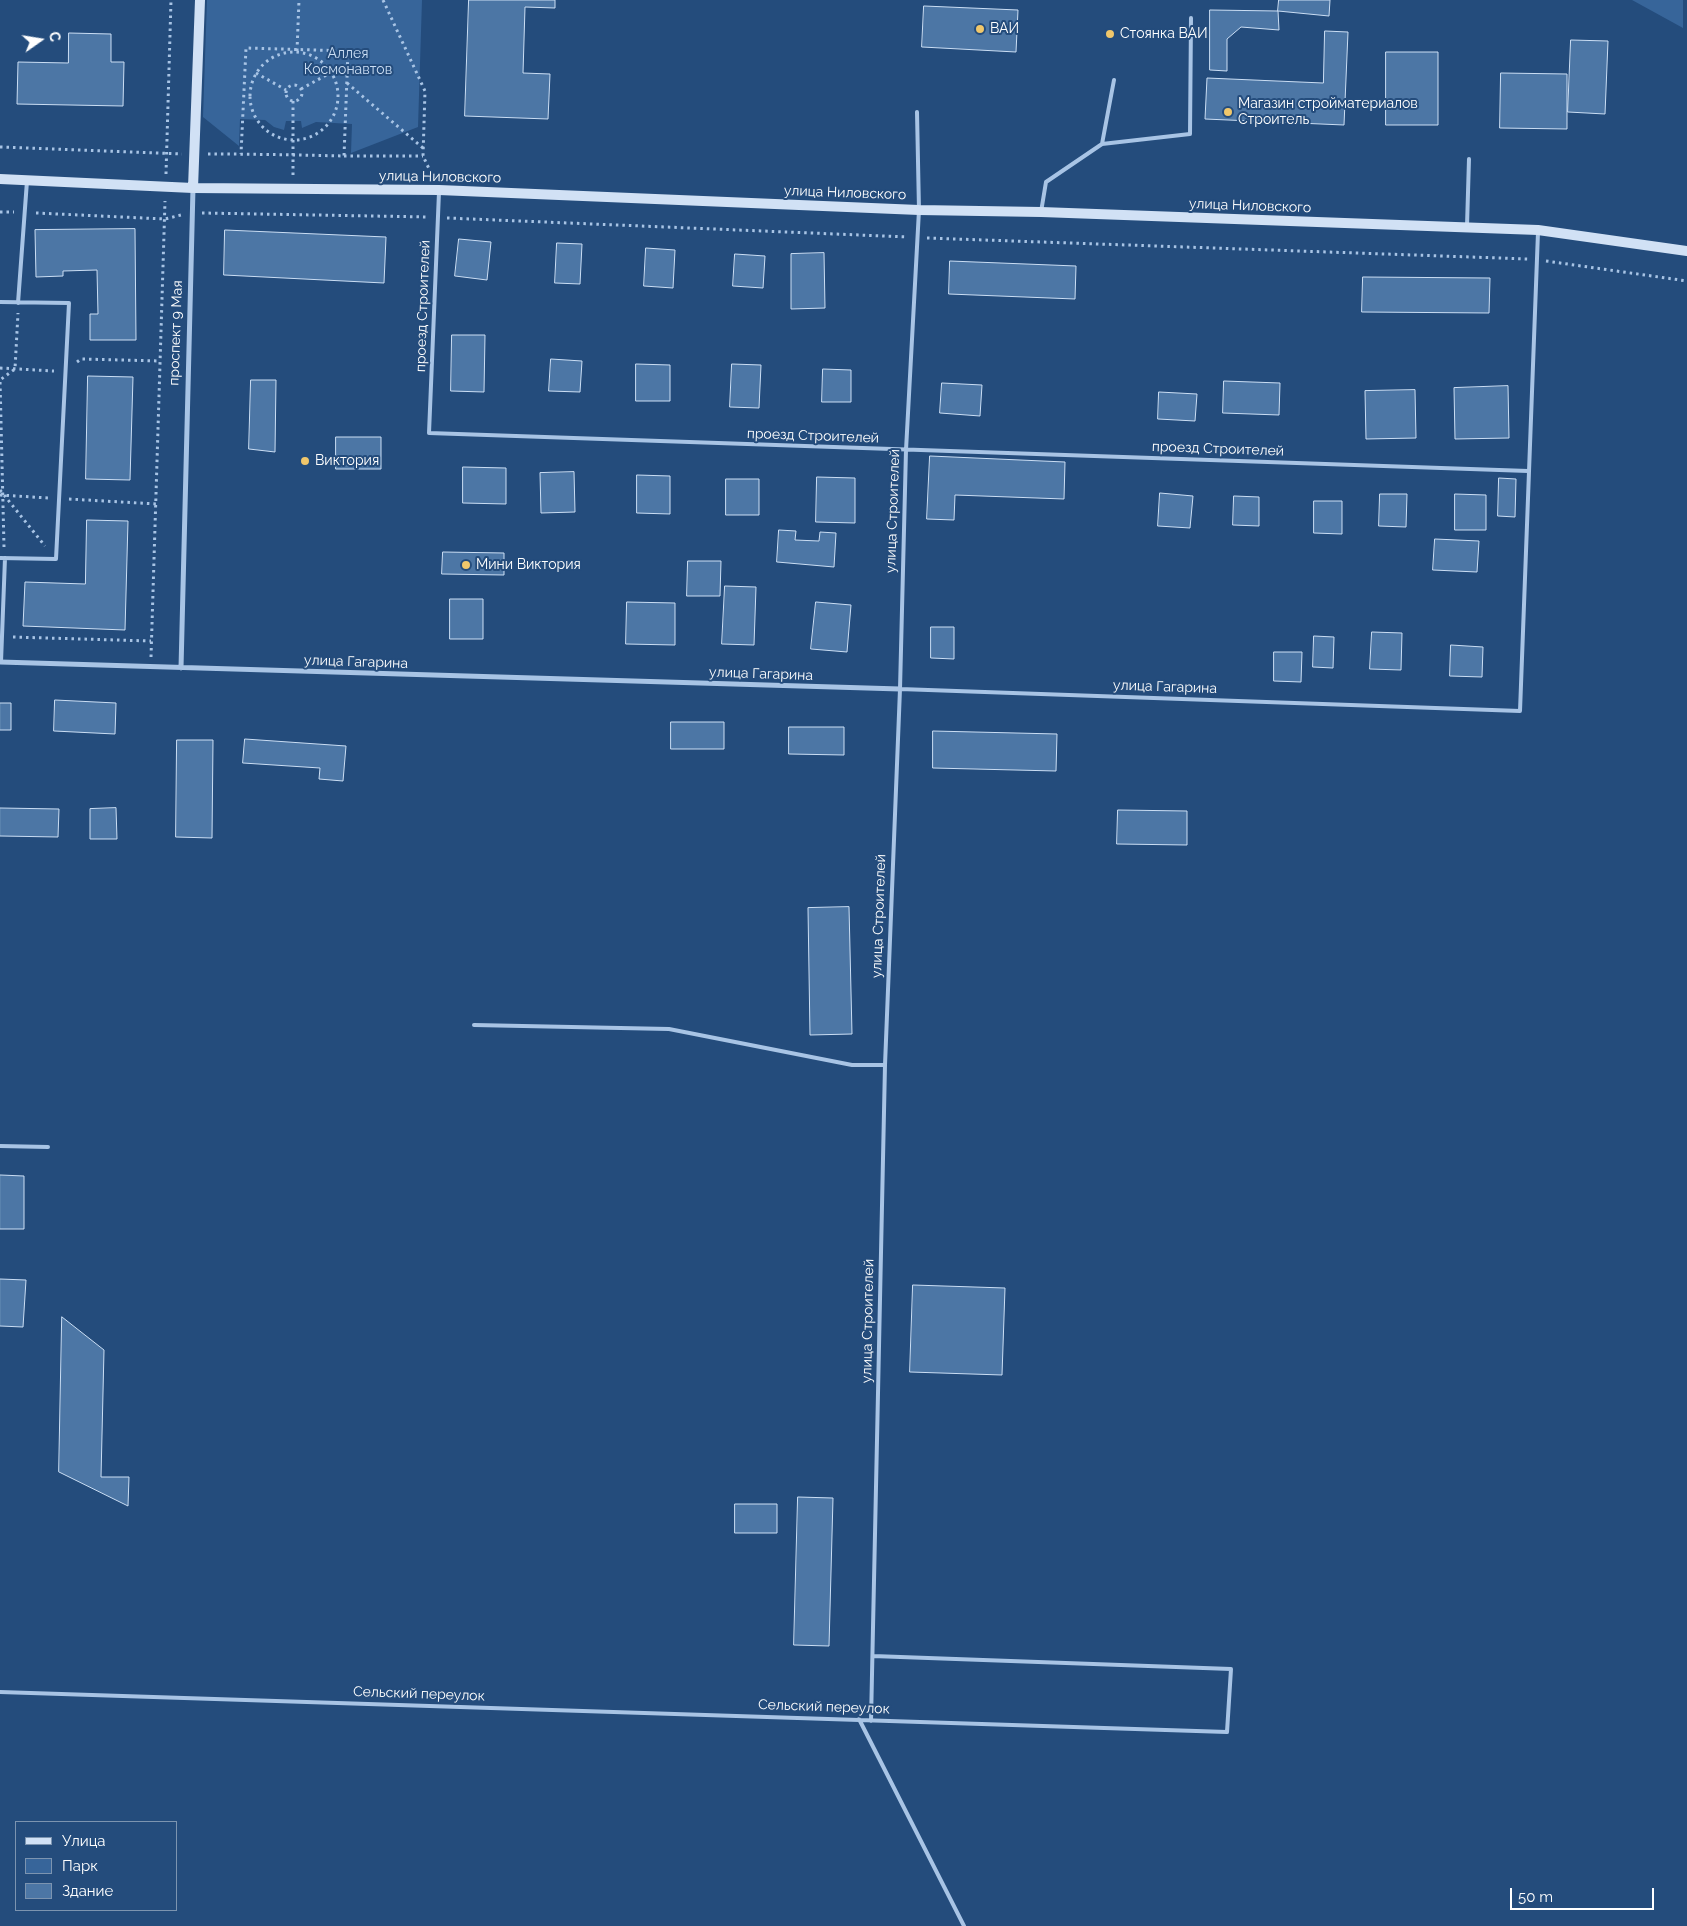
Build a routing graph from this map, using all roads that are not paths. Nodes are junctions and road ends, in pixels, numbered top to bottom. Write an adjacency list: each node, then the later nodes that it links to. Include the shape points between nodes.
1 (200, 0): 9 (street, проспект 9 Мая)
2 (1191, 18): 5 (lane, via 1190,134)
3 (1114, 80): 5 (lane)
4 (917, 112): 11 (lane, улица Строителей)
5 (1102, 144): 12 (lane, via 1046,182)
6 (1469, 159): 13 (lane)
7 (0, 179): 8 (street, улица Ниловского)
8 (27, 180): 9 (street, улица Ниловского); 17 (lane)
9 (193, 188): 10 (street, улица Ниловского); 22 (street, проспект 9 Мая)
10 (439, 190): 11 (street, улица Ниловского); 18 (lane, проезд Строителей, via 430,433)
11 (919, 210): 12 (street, улица Ниловского); 18 (lane, улица Строителей)
12 (1041, 212): 13 (street, улица Ниловского)
13 (1467, 228): 14 (street, улица Ниловского)
14 (1538, 230): 15 (street, улица Ниловского); 19 (lane)
15 (1687, 251)
16 (0, 302): 17 (lane)
17 (18, 303): 20 (lane, via 69,302 56,559)
18 (906, 450): 19 (lane, проезд Строителей); 23 (lane, улица Строителей)
19 (1528, 471): 23 (lane, улица Гагарина, via 1520,711)
20 (2, 558): 21 (lane)
21 (0, 662): 22 (street, улица Гагарина)
22 (180, 668): 23 (street, улица Гагарина)
23 (900, 689): 25 (lane, улица Строителей)
24 (474, 1025): 25 (lane, via 669,1029 852,1065)
25 (885, 1065): 28 (lane, улица Строителей)
26 (0, 1146): 27 (lane)
27 (48, 1147)
28 (873, 1656): 31 (lane, улица Строителей); 31 (lane, Сельский переулок, via 1231,1669 1227,1732)
29 (0, 1692): 30 (lane, Сельский переулок)
30 (859, 1719): 31 (lane, Сельский переулок); 32 (lane)
31 (872, 1721)
32 (964, 1926)

